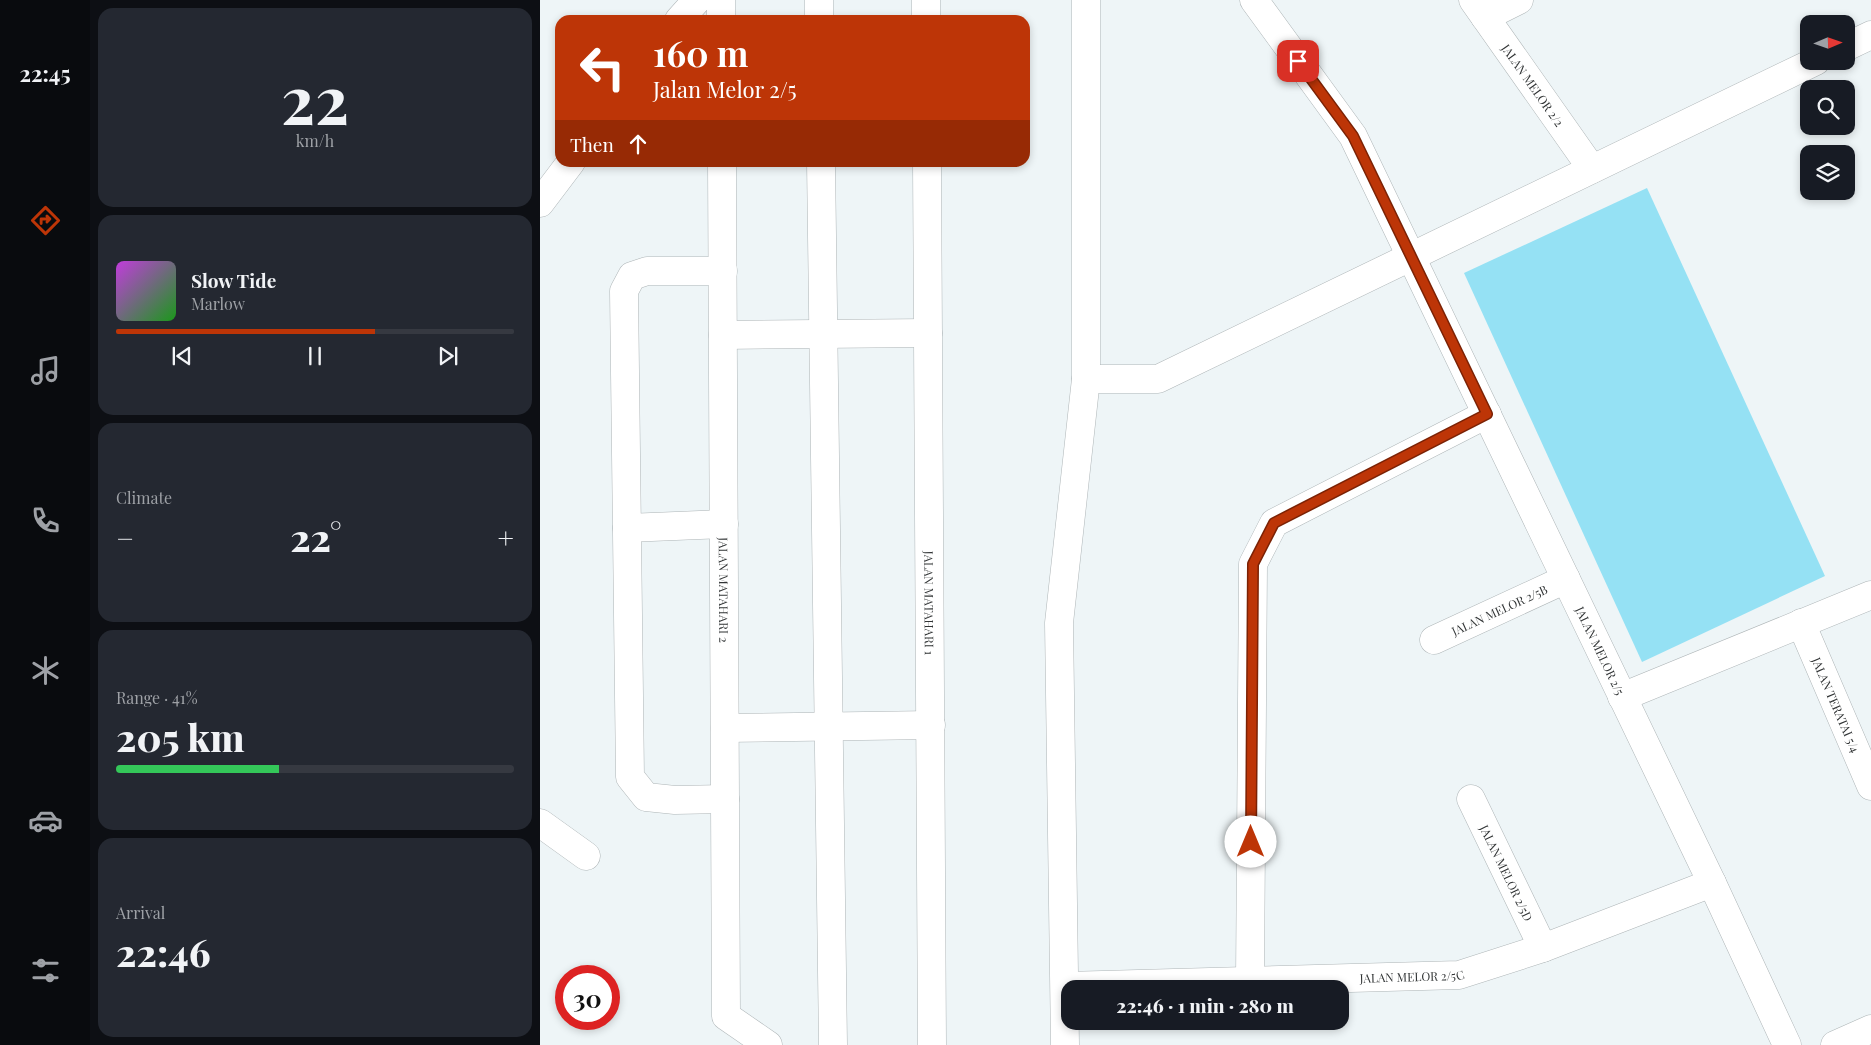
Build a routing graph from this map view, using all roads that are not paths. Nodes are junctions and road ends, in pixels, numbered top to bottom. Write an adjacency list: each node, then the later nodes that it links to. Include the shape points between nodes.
1 (697, 0): 9 (street)
2 (720, 0): 10 (street)
3 (819, 0): 11 (street)
4 (926, 0): 12 (street)
5 (1086, 0): 27 (street)
6 (1254, 0): 22 (street, JALAN MELOR 2/5, via 1353,136)
7 (1520, 0): 8 (street)
8 (1479, 8): 20 (street, JALAN MELOR 2/2)
9 (684, 15)
10 (721, 15)
11 (819, 15)
12 (926, 15)
13 (1871, 35): 14 (street)
14 (1855, 43)
15 (1800, 69): 20 (street)
16 (567, 167): 21 (street)
17 (722, 167): 23 (street, JALAN MATAHARI 2)
18 (821, 167): 25 (street)
19 (927, 167): 24 (street, JALAN MATAHARI 1)
20 (1592, 170): 22 (street)
21 (540, 203)
22 (1412, 257): 27 (street, via 1158,378); 28 (street, JALAN MELOR 2/5)
23 (723, 271): 26 (street, JALAN MATAHARI 2); 30 (street, via 647,271 632,276 624,291)
24 (928, 333): 25 (street); 36 (street, JALAN MATAHARI 1)
25 (824, 334): 26 (street); 37 (street)
26 (723, 335): 29 (street, JALAN MATAHARI 2)
27 (1086, 379): 46 (street, via 1060,623)
28 (1487, 414): 31 (street, JALAN MELOR 2/5); 47 (street, via 1274,523 1253,564)
29 (724, 524): 30 (street); 38 (street, JALAN MATAHARI 2)
30 (627, 528): 40 (street, via 630,777 646,796 675,800)
31 (1566, 579): 34 (street, JALAN MELOR 2/5B); 35 (street, JALAN MELOR 2/5)
32 (1871, 595): 33 (street)
33 (1801, 624): 35 (street); 39 (street, JALAN TERATAI 5/4)
34 (1434, 640)
35 (1622, 697): 44 (street, JALAN MELOR 2/5)
36 (930, 725): 37 (street); 52 (street, JALAN MATAHARI 1)
37 (828, 726): 38 (street); 51 (street)
38 (725, 728): 40 (street, JALAN MATAHARI 2)
39 (1871, 786)
40 (725, 799): 50 (street, JALAN MATAHARI 2, via 726,1016)
41 (1471, 799): 45 (street, JALAN MELOR 2/5D)
42 (540, 823): 43 (street)
43 (586, 856)
44 (1712, 883): 45 (street, JALAN MELOR 2/5C); 54 (street, JALAN MELOR 2/5)
45 (1543, 948): 47 (street, JALAN MELOR 2/5C, via 1459,975)
46 (1066, 980)
47 (1250, 980)
48 (1871, 1029): 55 (street)
49 (1065, 1030): 53 (street)
50 (768, 1045)
51 (833, 1045)
52 (932, 1045)
53 (1065, 1045)
54 (1787, 1045)
55 (1835, 1045)

